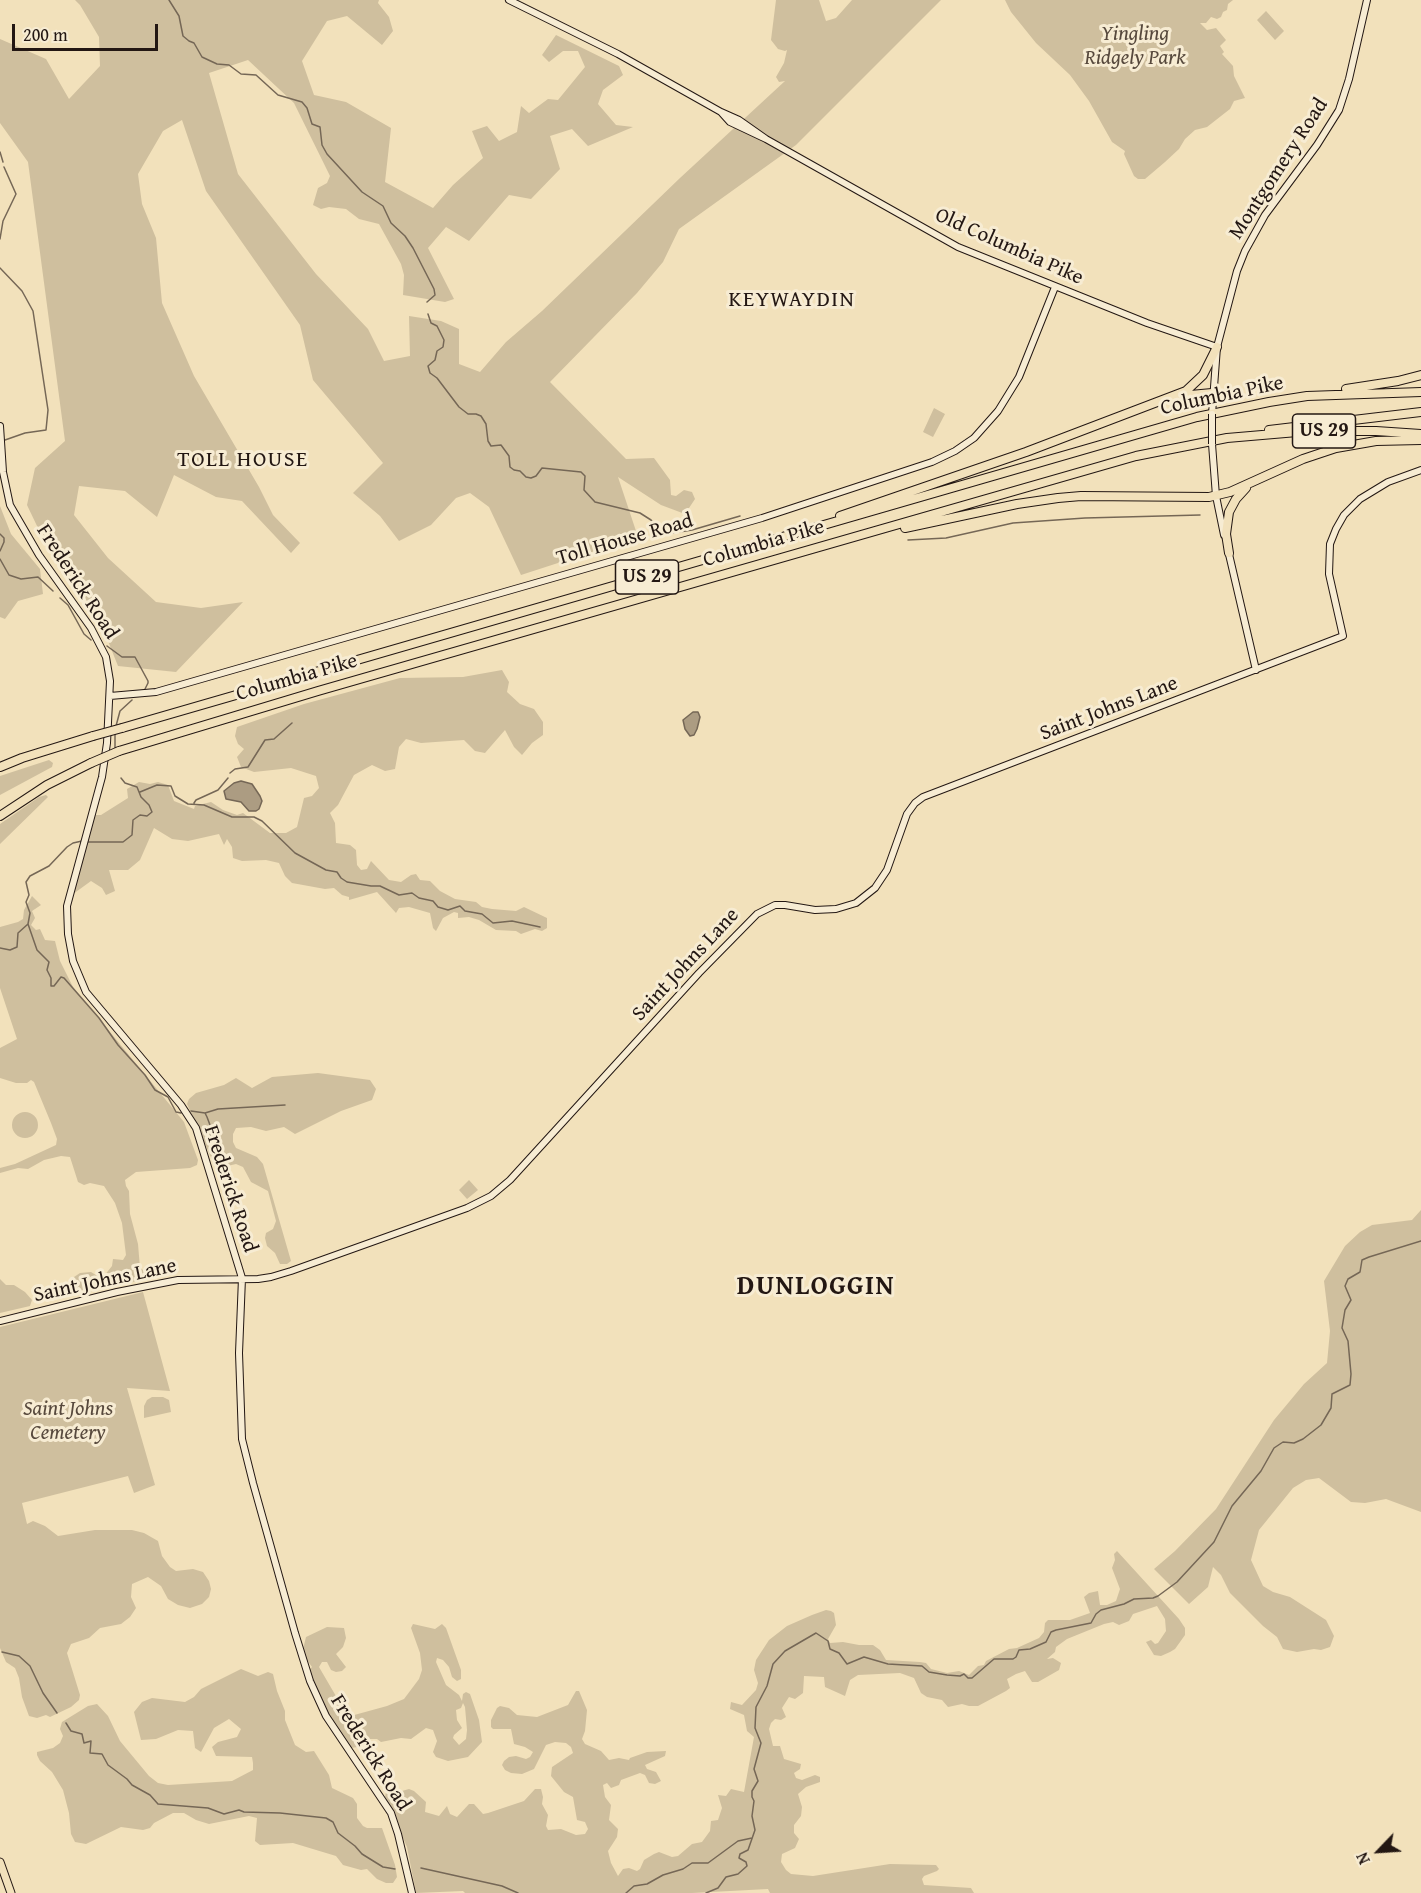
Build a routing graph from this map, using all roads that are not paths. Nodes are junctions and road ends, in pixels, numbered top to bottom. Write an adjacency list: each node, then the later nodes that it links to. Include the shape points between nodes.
1 (509, 0): 3 (street, Old Columbia Pike, via 581,34 739,120 950,243)
2 (1367, 0): 4 (street, Montgomery Road, via 1339,110 1255,232 1237,271)
3 (1055, 287): 4 (street, Old Columbia Pike); 24 (street, Toll House Road, via 1006,400 974,438 932,462 762,518 156,692)
4 (1217, 347): 8 (street, Montgomery Road); 9 (highway, via 1197,382)
5 (1421, 375): 7 (highway)
6 (1421, 392): 7 (highway, Columbia Pike / US 29)
7 (1307, 396): 19 (highway, Columbia Pike / US 29, via 1164,426)
8 (1212, 397): 9 (highway); 17 (street, Montgomery Road, bridge)
9 (1168, 399): 19 (highway)
10 (1421, 412): 13 (highway)
11 (0, 426): 24 (street, Frederick Road, via 10,505 25,535 80,610 100,645 108,669)
12 (1421, 434): 13 (highway, Columbia Pike / US 29, via 1321,431)
13 (1227, 438): 18 (highway, Columbia Pike / US 29, via 1136,456)
14 (1421, 440): 16 (highway, via 1376,441 1336,448)
15 (1421, 470): 22 (street, Saint Johns Lane, via 1360,499 1336,529 1330,543 1329,574 1342,636)
16 (1254, 481): 17 (highway); 20 (highway, via 1232,506 1226,534)
17 (1216, 496): 18 (highway, via 1081,496 1040,500); 20 (street)
18 (843, 540): 26 (highway, Columbia Pike / US 29, bridge, via 251,710 119,751)
19 (744, 550): 25 (highway, Columbia Pike / US 29, bridge)
20 (1229, 553): 21 (street)
21 (1252, 655): 22 (street); 23 (street)
22 (1256, 670): 23 (street, Saint Johns Lane)
23 (1243, 675): 29 (street, Saint Johns Lane, via 923,797 907,814 875,888 856,903 836,909 776,905 757,914 491,1196 291,1271 258,1279)
24 (110, 696): 29 (street, Frederick Road, via 102,777 68,906 68,934 77,975 96,1005 193,1123)
25 (0, 766)
26 (47, 785): 27 (highway); 28 (highway, Columbia Pike / US 29)
27 (0, 812)
28 (0, 816)
29 (242, 1278): 30 (street, Saint Johns Lane, via 164,1282); 33 (street, Frederick Road, via 240,1413 255,1491 310,1681 328,1721 391,1812)
30 (0, 1320)
31 (0, 1862): 32 (main road)
32 (11, 1893)
33 (412, 1893)

